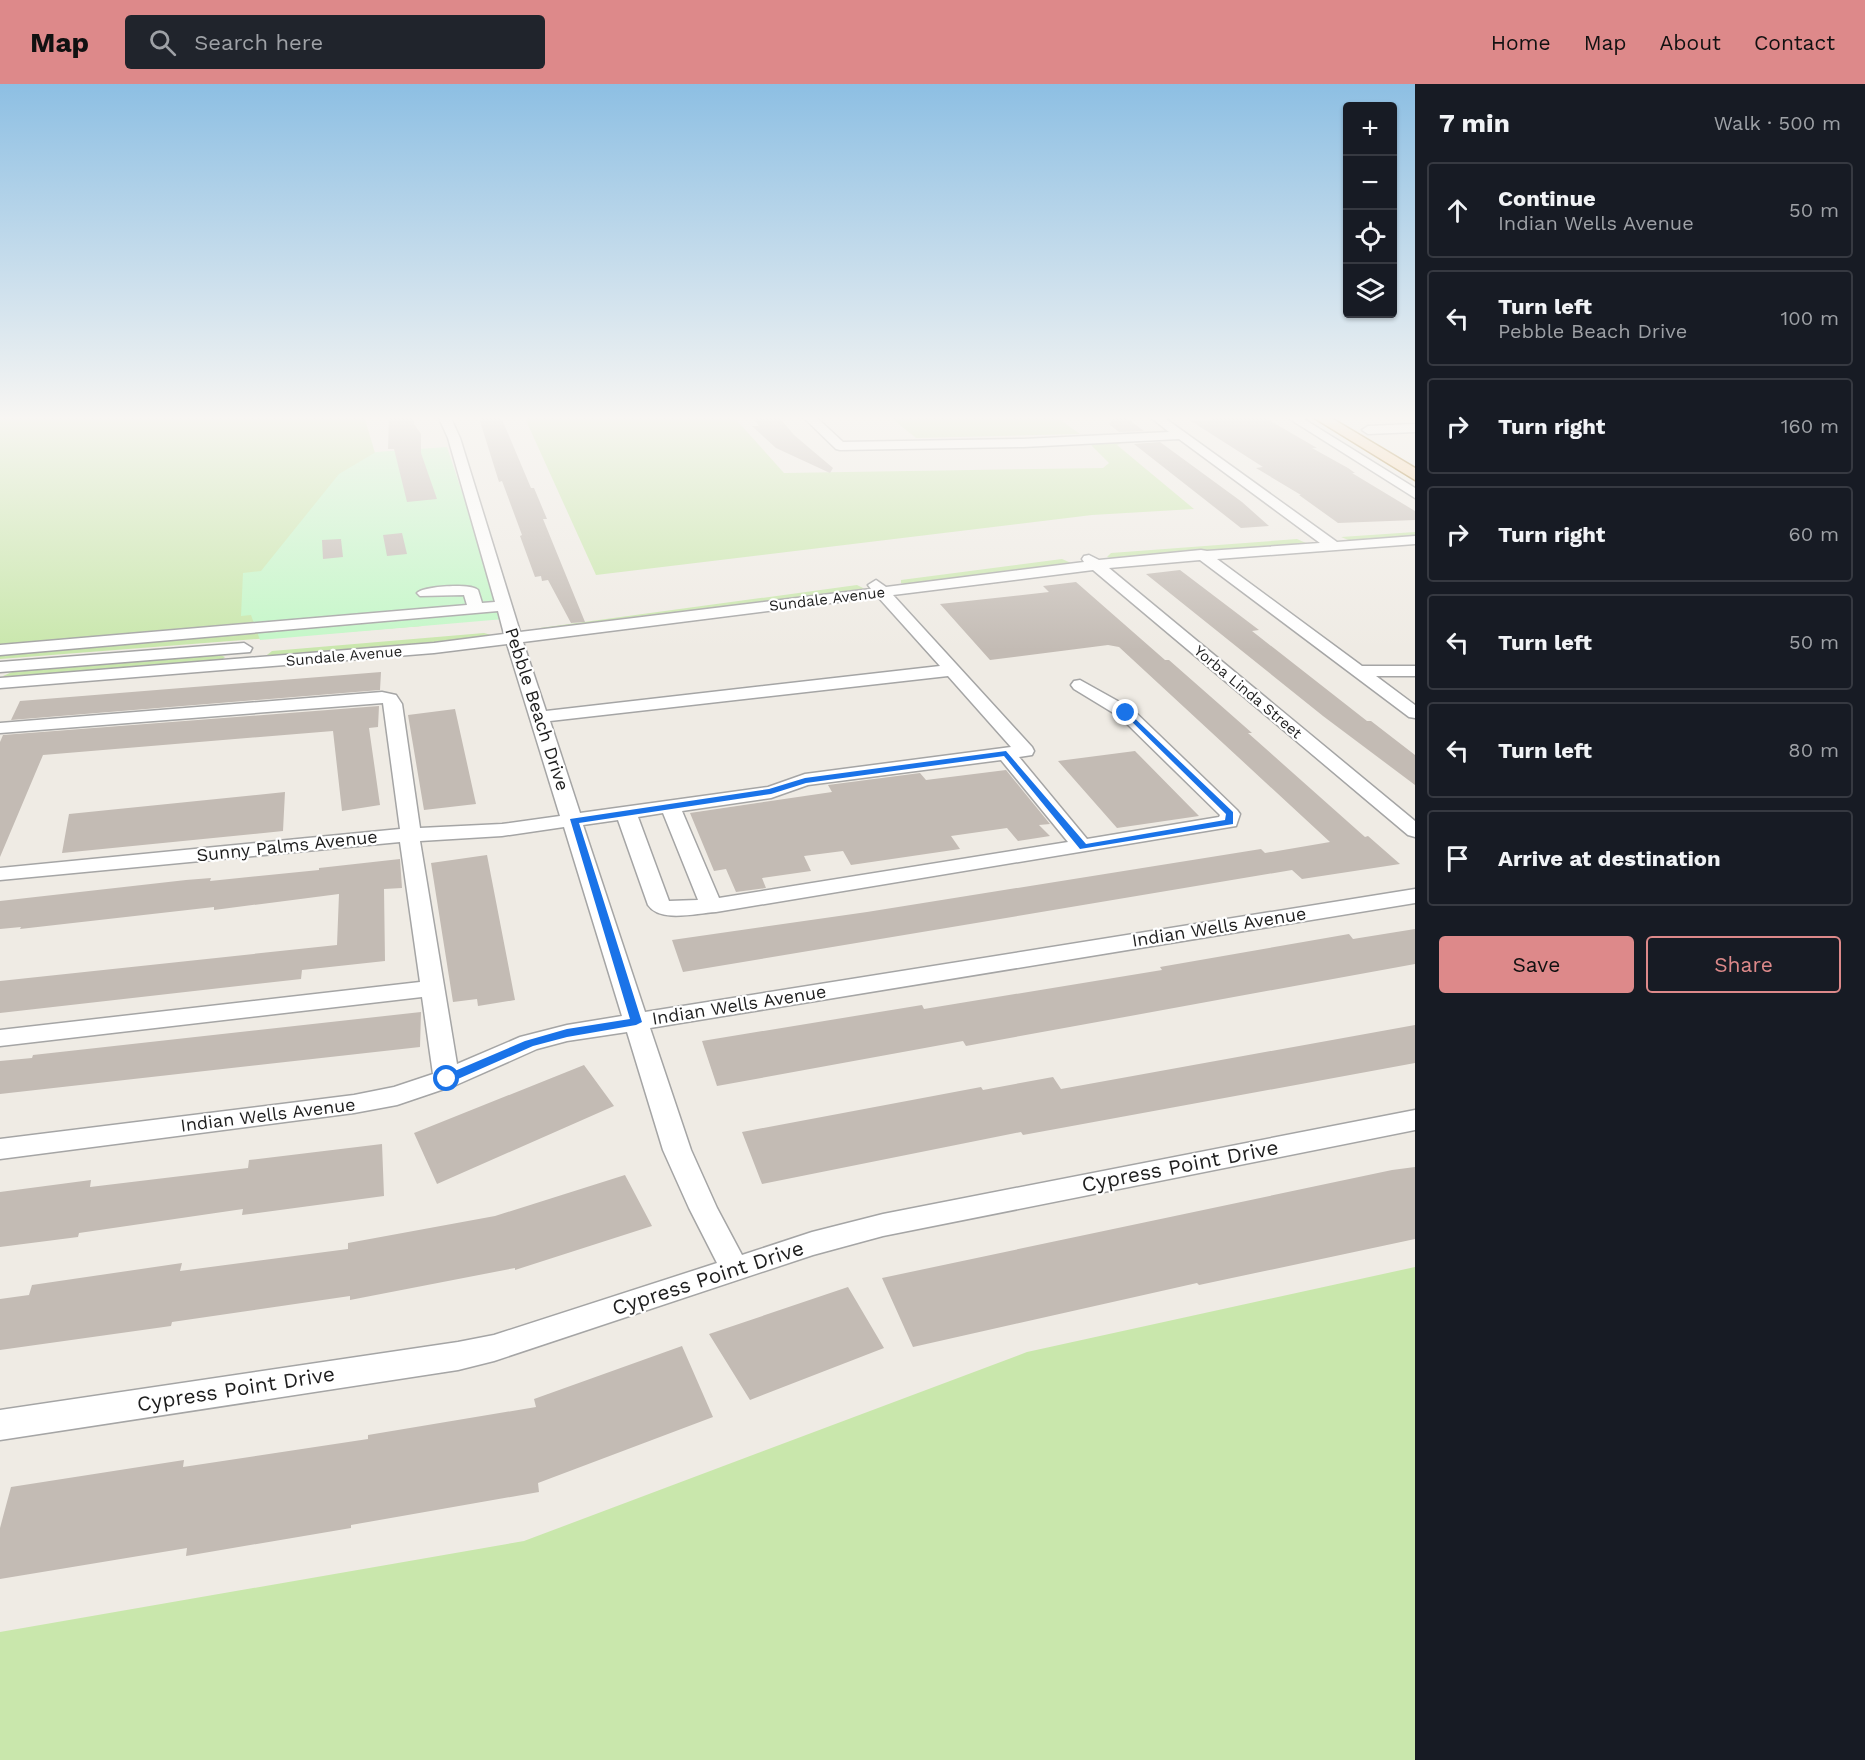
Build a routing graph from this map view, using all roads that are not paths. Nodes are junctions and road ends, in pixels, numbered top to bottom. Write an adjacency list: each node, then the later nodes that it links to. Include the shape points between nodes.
1 (471, 494): 13 (street, Pebble Beach Drive)
2 (1264, 494): 4 (street)
3 (1415, 527): 4 (street, Sundale Avenue)
4 (1317, 534): 6 (street); 7 (street, Sundale Avenue)
5 (1415, 540): 6 (street, Sundale Avenue)
6 (1332, 545): 8 (street, Sundale Avenue)
7 (1080, 553): 9 (street, Yorba Linda Street); 10 (street, Sundale Avenue)
8 (1201, 554): 9 (street, Sundale Avenue); 18 (street)
9 (1095, 564): 10 (street, Sundale Avenue); 29 (street, Yorba Linda Street)
10 (877, 586): 13 (street, Sundale Avenue); 17 (street)
11 (425, 593): 12 (street, via 470,590)
12 (476, 609): 13 (street); 14 (street)
13 (510, 624): 15 (street, Sundale Avenue); 23 (street, Pebble Beach Drive)
14 (0, 650)
15 (241, 656): 16 (street, Sundale Avenue); 20 (street, Sundale Avenue)
16 (0, 667)
17 (953, 670): 23 (street); 25 (street, via 1025,751)
18 (1359, 671): 19 (street); 22 (street)
19 (1415, 671)
20 (0, 683)
21 (1080, 685): 31 (street, via 1126,713 1230,814 1229,822 1222,825)
22 (1415, 713)
23 (541, 717): 28 (street, Pebble Beach Drive)
24 (0, 728): 30 (street, via 382,696 393,704)
25 (1006, 753): 26 (street, Sunny Palms Avenue, via 805,780 771,792); 31 (street)
26 (669, 806): 27 (street, Sunny Palms Avenue); 34 (street)
27 (626, 813): 28 (street, Sunny Palms Avenue); 34 (street, via 659,905 672,909)
28 (574, 821): 30 (street, Sunny Palms Avenue, via 502,830); 36 (street, Pebble Beach Drive)
29 (1415, 831)
30 (410, 834): 32 (street, Sunny Palms Avenue); 35 (street)
31 (1083, 847): 34 (street)
32 (0, 874)
33 (1415, 896): 36 (street, Indian Wells Avenue)
34 (711, 905)
35 (432, 988): 37 (street); 38 (street)
36 (636, 1022): 38 (street, Indian Wells Avenue, via 529,1043); 41 (street, Pebble Beach Drive, via 677,1150)
37 (0, 1038)
38 (447, 1079): 40 (street, Indian Wells Avenue, via 397,1096 354,1104)
39 (1415, 1120): 41 (street, Cypress Point Drive, via 884,1225)
40 (0, 1149)
41 (735, 1269): 42 (street, Cypress Point Drive, via 494,1348)
42 (0, 1425)

